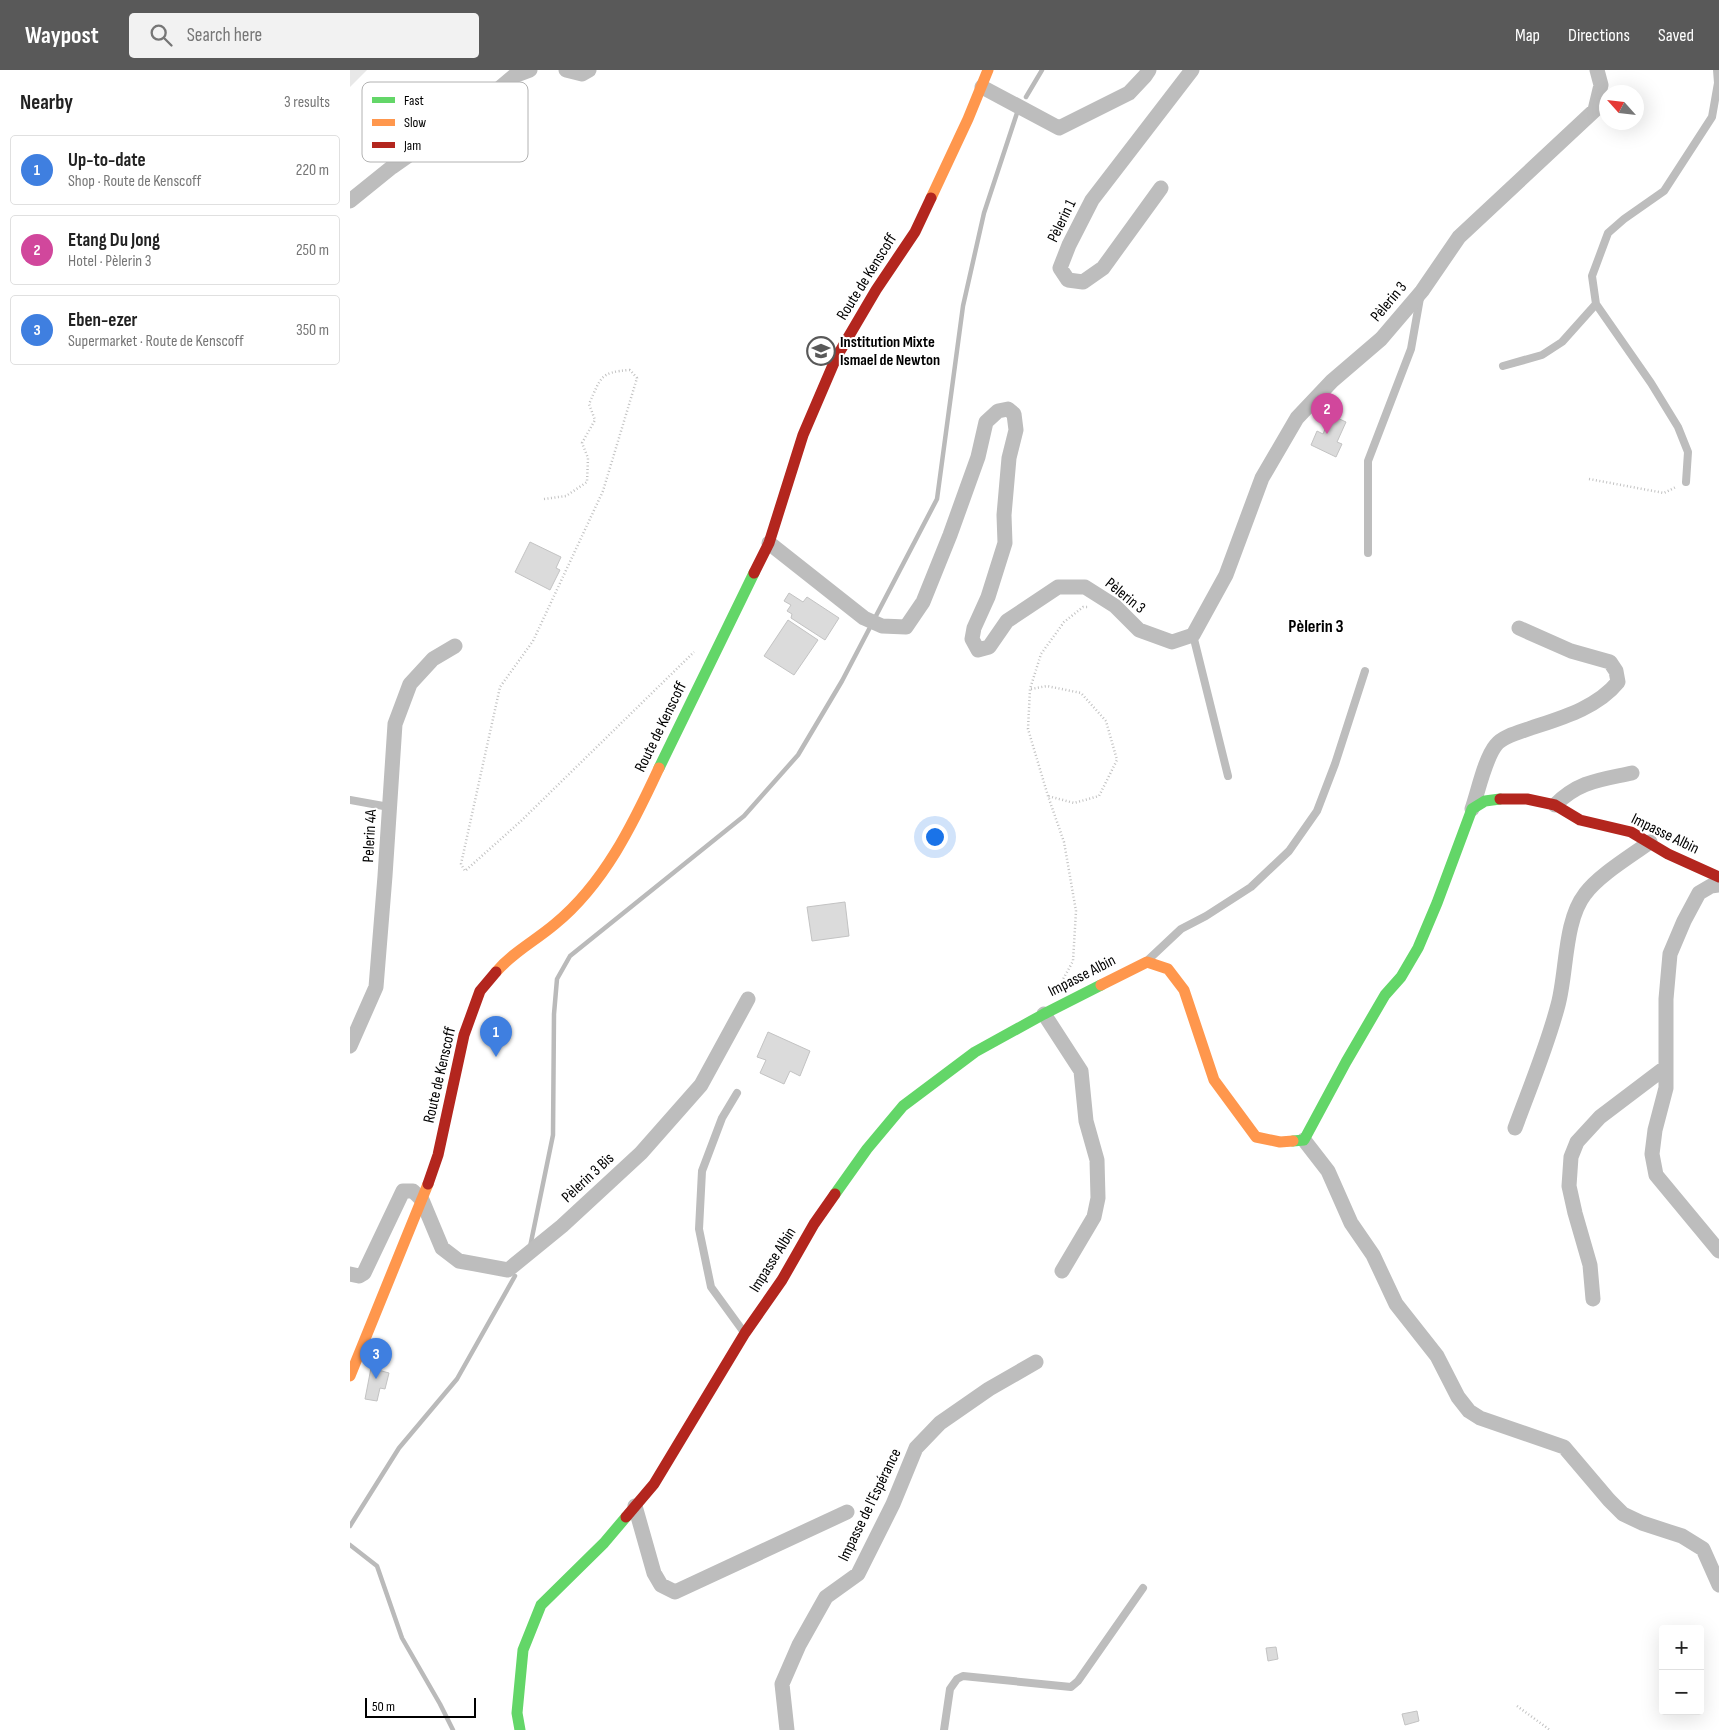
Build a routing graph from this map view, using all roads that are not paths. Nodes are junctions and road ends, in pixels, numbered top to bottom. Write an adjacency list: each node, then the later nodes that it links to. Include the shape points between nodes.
1 (530, 70): 9 (street)
2 (566, 70): 3 (street, via 582,74)
3 (589, 70)
4 (988, 70): 10 (street, Route de Kenscoff)
5 (1149, 70): 10 (street, via 1129,93 1058,128)
6 (1192, 70): 12 (street, Pèlerin 1, via 1092,200 1060,268 1068,280 1083,282 1103,268)
7 (1598, 70): 14 (street, Pèlerin 3, via 1601,86 1595,110 1459,237)
8 (1717, 70): 15 (lane, via 1712,117 1664,191 1608,234 1592,276)
9 (507, 82)
10 (982, 87): 18 (street, Route de Kenscoff, via 915,232 836,358 803,435)
11 (399, 162): 13 (street)
12 (1161, 188)
13 (350, 201)
14 (1422, 291): 19 (lane, via 1411,349 1368,461); 21 (street, Pèlerin 3, via 1381,339 1332,381 1297,418 1262,478 1226,575)
15 (1596, 304): 16 (lane, via 1562,342 1542,355); 17 (lane, via 1652,383 1678,427 1688,452)
16 (1503, 366)
17 (1686, 482)
18 (769, 543): 21 (street, Pèlerin 3, via 864,618 882,626 906,627 923,602 960,509 986,422 998,411 1008,409 1014,414 1016,430 1009,458 1005,543 988,597 974,628 972,639 978,650 989,647 1007,621 1058,587 1085,587 1114,606 1139,630 1172,642); 41 (street, Route de Kenscoff, via 616,853 583,896 556,924 506,959 480,991 464,1035 438,1156)
19 (1368, 553)
20 (1519, 628): 29 (street, via 1571,651 1610,662 1618,682 1579,711 1516,733 1498,743 1491,753)
21 (1193, 635): 25 (lane)
22 (456, 646): 28 (street, Pelerin 4A, via 433,659 410,684 395,724)
23 (1364, 671): 33 (lane, via 1317,811 1289,851 1251,887 1181,929)
24 (1632, 773): 27 (street, via 1588,783 1568,792)
25 (1228, 776)
26 (350, 800): 28 (lane)
27 (1555, 806): 29 (street, Impasse Albin, via 1527,799 1496,799); 30 (street, Impasse Albin, via 1580,820 1630,832)
28 (389, 807): 36 (street, Pelerin 4A, via 376,987)
29 (1472, 809): 40 (street, via 1418,948 1402,977 1385,995)
30 (1650, 842): 31 (street, Impasse Albin, via 1668,854); 39 (street, via 1594,884 1576,908 1559,1003)
31 (1719, 877)
32 (1719, 885): 37 (street, via 1699,893 1670,954)
33 (1147, 962): 35 (street, Impasse Albin); 40 (street, via 1168,969 1184,990 1214,1080 1256,1137 1280,1142)
34 (748, 999): 41 (street, Pèlerin 3 Bis, via 701,1085 647,1146 562,1226 508,1270 459,1261 442,1248)
35 (1044, 1014): 43 (street, via 1081,1071 1086,1121 1097,1160 1098,1198 1094,1217); 46 (street, Impasse Albin, via 975,1052 903,1106 867,1149 814,1224 782,1280)
36 (350, 1046)
37 (1666, 1067): 42 (street, via 1666,1088 1652,1154 1656,1175); 45 (street, via 1600,1117 1577,1142 1571,1156 1569,1186 1590,1265)
38 (737, 1093): 46 (lane, via 722,1118 702,1171 699,1229 711,1287)
39 (1515, 1128)
40 (1304, 1140): 51 (street, via 1328,1171 1351,1223 1373,1255 1396,1304 1437,1356 1469,1411 1480,1418 1564,1447 1623,1514 1682,1536 1703,1550)
41 (422, 1200): 44 (street, via 413,1192 403,1191 364,1273 360,1276); 48 (street, Route de Kenscoff)
42 (1719, 1251)
43 (1062, 1271)
44 (350, 1274)
45 (1593, 1300)
46 (745, 1333): 49 (street, Impasse Albin, via 654,1484)
47 (1036, 1362): 54 (street, Impasse de l'Espérance, via 940,1423 916,1448 893,1504 858,1574 826,1597 799,1645 782,1684)
48 (350, 1376)
49 (635, 1506): 50 (street, via 654,1573 661,1585 675,1592); 53 (street, Impasse Albin, via 604,1543 541,1605 524,1650 517,1713)
50 (846, 1512)
51 (1719, 1585)
52 (1143, 1588): 55 (lane, via 1071,1687 963,1676 956,1679 950,1689)
53 (520, 1730)
54 (787, 1730)
55 (944, 1730)

